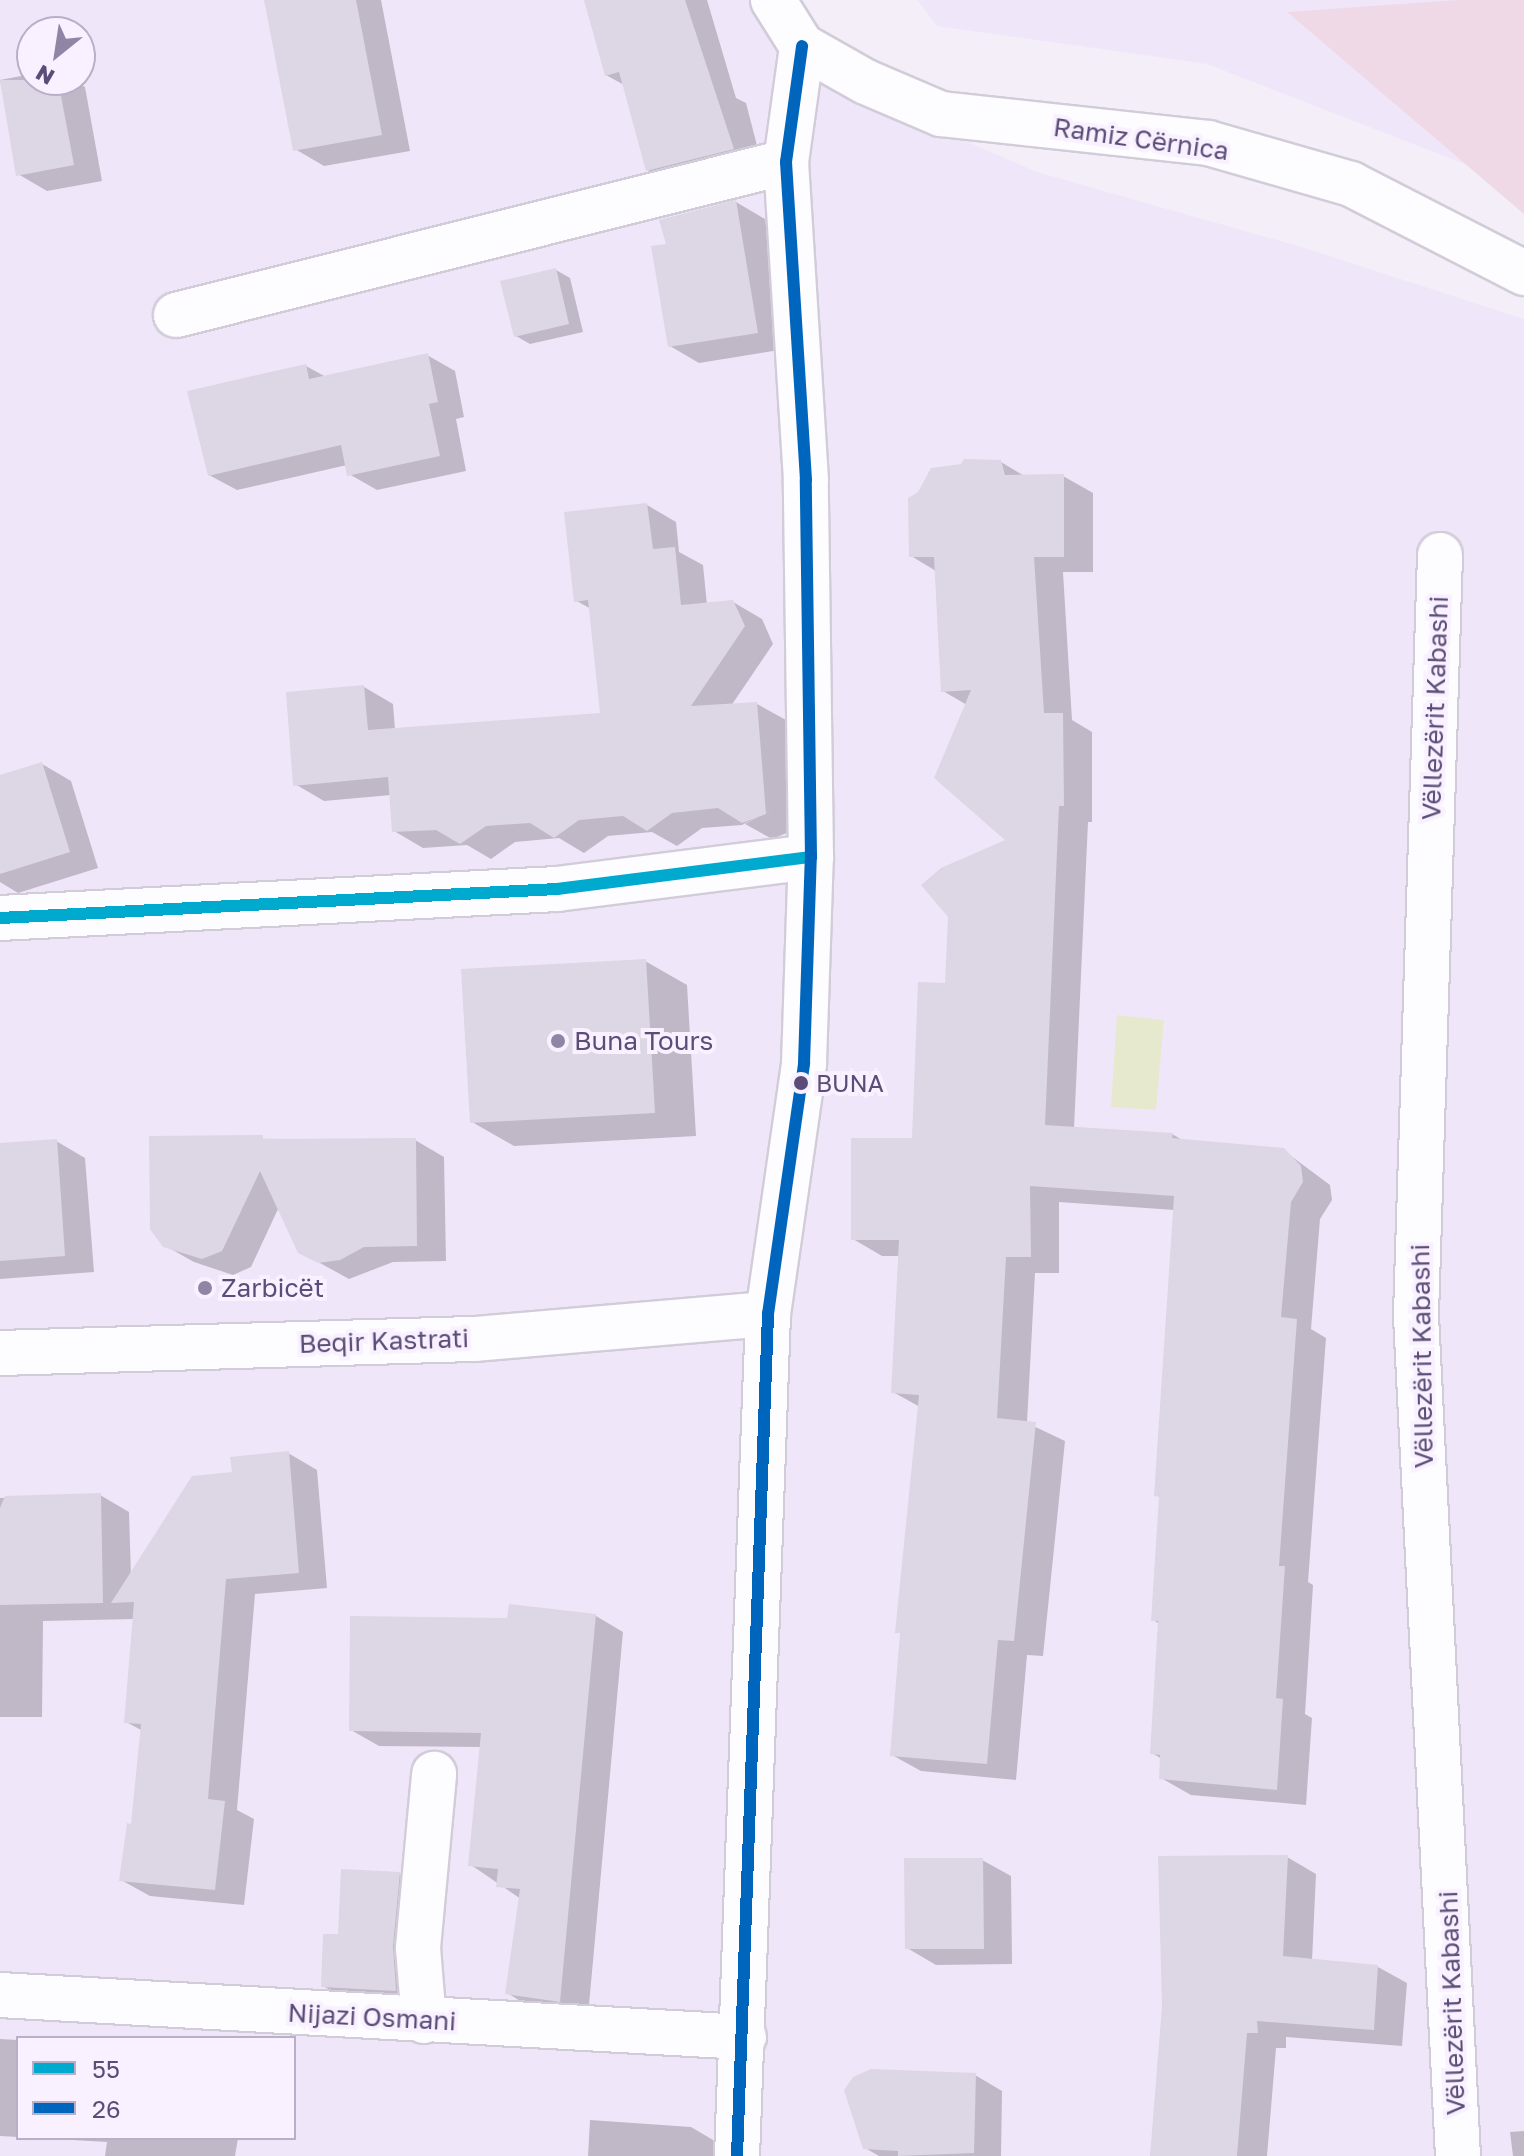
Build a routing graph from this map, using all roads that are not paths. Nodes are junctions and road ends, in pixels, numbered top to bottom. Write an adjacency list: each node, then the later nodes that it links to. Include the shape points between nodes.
1 (773, 0): 2 (street, Ramiz Cërnica)
2 (802, 46): 3 (street); 4 (street, Ramiz Cërnica, via 866,82 941,114 1208,143 1351,184)
3 (786, 162): 5 (street); 7 (street, via 806,480)
4 (1524, 273)
5 (176, 315)
6 (1440, 555): 16 (street, Vëllezërit Kabashi, via 1416,1316)
7 (811, 857): 8 (street, via 557,889); 9 (street, via 804,1063)
8 (0, 918)
9 (768, 1314): 10 (street, Beqir Kastrati, via 475,1339); 14 (street)
10 (0, 1353)
11 (434, 1774): 13 (street, via 418,1948)
12 (0, 1995): 13 (street, Nijazi Osmani)
13 (424, 2021): 14 (street, Nijazi Osmani)
14 (744, 2037): 15 (street)
15 (737, 2156)
16 (1458, 2156)

